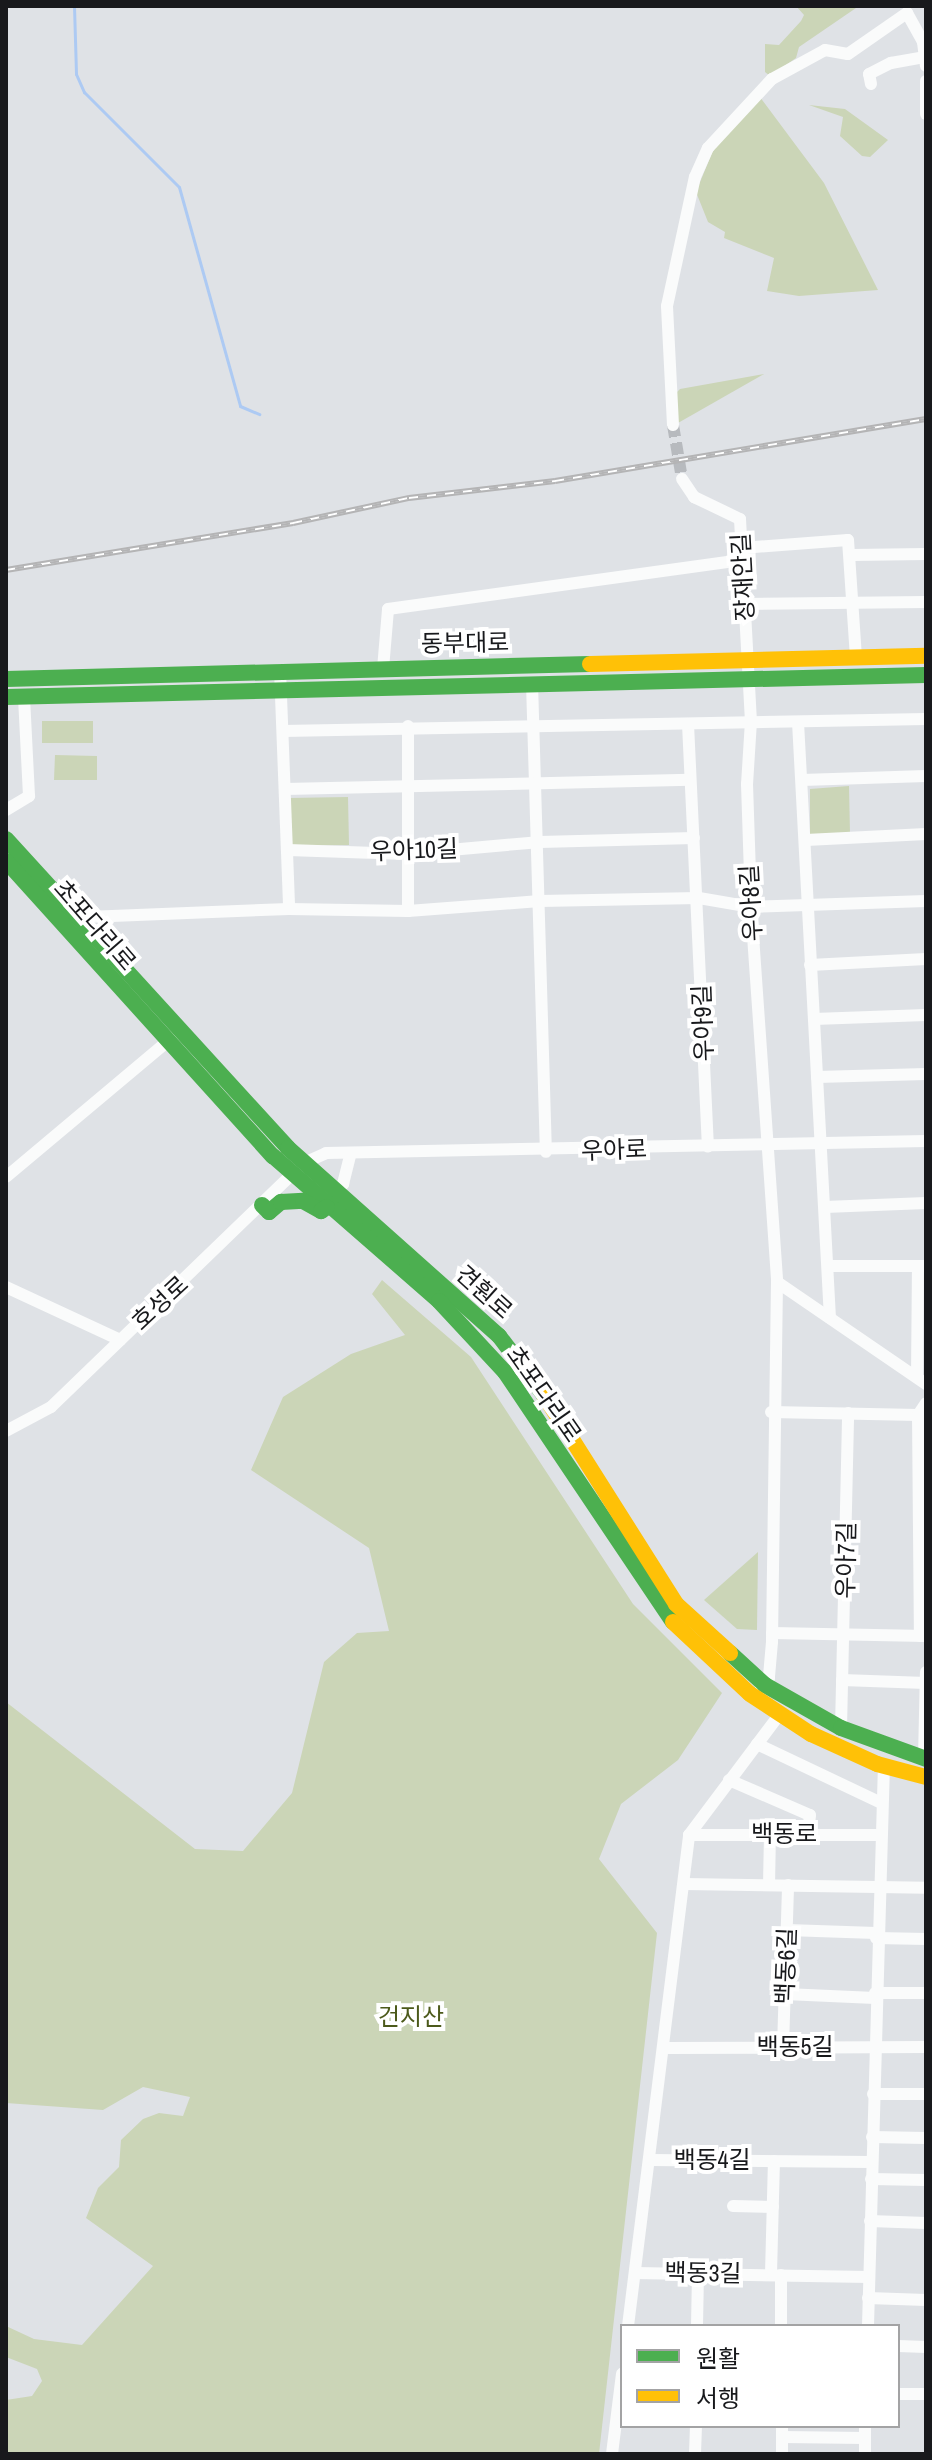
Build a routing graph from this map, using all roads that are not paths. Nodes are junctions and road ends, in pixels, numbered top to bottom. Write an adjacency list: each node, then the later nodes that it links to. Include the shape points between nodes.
1 (925, 62): 3 (street, via 880,68 869,74); 5 (street, via 907,13 848,54 825,50 772,79 708,148 695,177 667,306)
2 (926, 81): 4 (street)
3 (871, 84)
4 (926, 114)
5 (673, 425)
6 (682, 479): 7 (street, 장재안길, via 694,497 740,519)
7 (742, 554): 9 (street, via 848,540); 12 (street, 장재안길); 16 (street, via 388,609)
8 (926, 554): 9 (street)
9 (852, 555): 10 (street)
10 (853, 602): 11 (street); 12 (street); 14 (street)
11 (926, 602)
12 (745, 604): 15 (street, 장재안길)
13 (926, 656): 14 (main road, 동부대로)
14 (856, 658): 15 (main road, 동부대로)
15 (746, 660): 16 (main road, 동부대로); 19 (street, 우아8길)
16 (383, 669): 17 (main road, 동부대로)
17 (280, 670): 20 (main road, 동부대로); 22 (street)
18 (926, 675): 19 (main road, 동부대로)
19 (746, 678): 21 (main road, 동부대로); 26 (street, 우아8길)
20 (6, 679)
21 (532, 683): 22 (main road, 동부대로); 28 (street)
22 (280, 691): 23 (main road, 동부대로); 31 (street)
23 (24, 696): 24 (main road, 동부대로); 38 (street, via 29,796)
24 (6, 697)
25 (926, 719): 27 (street)
26 (751, 721): 27 (street); 29 (street); 51 (street, 우아8길)
27 (798, 722): 34 (street)
28 (536, 724): 29 (street); 30 (street); 35 (street)
29 (688, 724): 33 (street, 우아9길)
30 (408, 726): 31 (street); 36 (street)
31 (283, 731): 37 (street)
32 (926, 776): 34 (street)
33 (690, 780): 35 (street); 40 (street, 우아9길)
34 (802, 780): 42 (street)
35 (537, 784): 36 (street); 43 (street)
36 (410, 786): 37 (street); 45 (street)
37 (285, 789): 44 (street)
38 (6, 810)
39 (926, 834): 42 (street)
40 (694, 838): 43 (street, 우아10길); 47 (street, 우아9길)
41 (6, 839): 46 (main road)
42 (806, 840): 50 (street)
43 (540, 842): 45 (street, 우아10길); 48 (street)
44 (288, 850): 45 (street, 우아10길); 52 (street)
45 (405, 854): 53 (street)
46 (11, 863): 55 (main road); 61 (main road, 초포다리로)
47 (699, 898): 48 (street); 51 (street); 67 (street, 우아9길)
48 (540, 901): 53 (street); 68 (street)
49 (926, 901): 50 (street)
50 (807, 906): 51 (street); 58 (street)
51 (751, 907): 66 (street, 우아8길)
52 (289, 909): 53 (street); 54 (street)
53 (408, 911)
54 (117, 918): 55 (street, via 87,917); 56 (street)
55 (80, 922): 56 (main road)
56 (99, 942): 61 (main road)
57 (926, 959): 58 (street)
58 (810, 965): 60 (street)
59 (926, 1015): 60 (street)
60 (814, 1019): 63 (street)
61 (173, 1036): 70 (main road); 71 (street)
62 (926, 1074): 63 (street)
63 (817, 1077): 65 (street)
64 (926, 1141): 65 (street, 우아로)
65 (819, 1142): 66 (street, 우아로); 75 (street)
66 (766, 1145): 67 (street, 우아로); 78 (street)
67 (708, 1147): 68 (street, 우아로)
68 (546, 1152): 69 (street, 우아로)
69 (351, 1153): 70 (street, 우아로, via 326,1153); 72 (street, via 343,1184)
70 (299, 1169): 72 (main road, 초포다리로); 74 (street, 호성로)
71 (6, 1177)
72 (332, 1198): 74 (main road, via 321,1211 303,1201 281,1202 269,1212); 94 (main road, 초포다리로, via 505,1372 662,1612)
73 (926, 1203): 75 (street)
74 (262, 1205): 81 (street, 호성로)
75 (825, 1207): 76 (street)
76 (828, 1266): 77 (street); 80 (street)
77 (922, 1266): 82 (street)
78 (777, 1282): 80 (street); 84 (street)
79 (6, 1287): 81 (street)
80 (830, 1318): 82 (street)
81 (120, 1340): 87 (street, 호성로, via 51,1407)
82 (922, 1380)
83 (926, 1403): 86 (street)
84 (771, 1412): 85 (street); 88 (street)
85 (848, 1413): 86 (street); 89 (street, 우아7길)
86 (918, 1415): 90 (street)
87 (6, 1431)
88 (772, 1633): 89 (street, 우아7길); 94 (street)
89 (844, 1634): 90 (street); 92 (street)
90 (923, 1636)
91 (926, 1672): 93 (street)
92 (842, 1680): 93 (street); 96 (street)
93 (926, 1683): 98 (street)
94 (759, 1690): 95 (main road, 초포다리로); 96 (main road)
95 (780, 1714): 97 (street); 99 (main road, 초포다리로, via 811,1734)
96 (841, 1728): 98 (main road)
97 (757, 1744): 101 (street); 102 (street)
98 (925, 1759)
99 (884, 1765): 100 (main road, 초포다리로); 102 (street)
100 (926, 1777)
101 (729, 1780): 104 (street, via 810,1815); 105 (street)
102 (879, 1802): 106 (street)
103 (770, 1833): 104 (street, 백동로); 105 (street, 백동로); 108 (street)
104 (808, 1833): 106 (street, 백동로)
105 (689, 1835): 107 (street)
106 (879, 1835): 110 (street)
107 (684, 1884): 108 (street); 121 (street)
108 (769, 1885): 109 (street)
109 (788, 1885): 110 (street); 112 (street, 백동6길)
110 (878, 1887): 111 (street); 113 (street)
111 (926, 1888)
112 (787, 1930): 113 (street); 116 (street, 백동6길)
113 (876, 1935): 114 (street); 117 (street)
114 (926, 1939)
115 (926, 1993): 117 (street)
116 (785, 1994): 117 (street); 118 (street, 백동6길)
117 (875, 1996): 119 (street)
118 (783, 2047): 119 (street, 백동5길); 121 (street, 백동5길)
119 (874, 2047): 120 (street, 백동5길); 122 (street)
120 (926, 2047)
121 (665, 2048): 126 (street)
122 (873, 2094): 123 (street); 124 (street)
123 (926, 2094)
124 (872, 2137): 125 (street); 128 (street)
125 (926, 2138)
126 (650, 2160): 127 (street, 백동4길); 135 (street)
127 (774, 2161): 128 (street, 백동4길); 132 (street, 백동4길)
128 (871, 2162): 129 (street)
129 (871, 2179): 130 (street); 133 (street)
130 (926, 2180)
131 (733, 2206): 132 (street)
132 (773, 2207): 137 (street, 백동3길)
133 (870, 2221): 134 (street); 138 (street)
134 (926, 2223)
135 (635, 2273): 136 (street, 백동3길); 141 (street)
136 (698, 2273): 137 (street, 백동3길); 142 (street)
137 (776, 2275): 138 (street, 백동3길); 143 (street, 백동3길)
138 (869, 2277): 139 (street)
139 (868, 2298): 140 (street); 144 (street)
140 (926, 2300)
141 (628, 2324)
142 (697, 2324)
143 (781, 2324)
144 (868, 2324)
145 (900, 2346): 146 (street)
146 (926, 2347)
147 (620, 2390): 153 (street)
148 (900, 2394): 149 (street)
149 (926, 2394)
150 (696, 2428): 154 (street)
151 (782, 2431): 152 (street); 155 (street)
152 (865, 2432): 156 (street)
153 (612, 2454)
154 (695, 2454)
155 (782, 2454)
156 (865, 2454)

